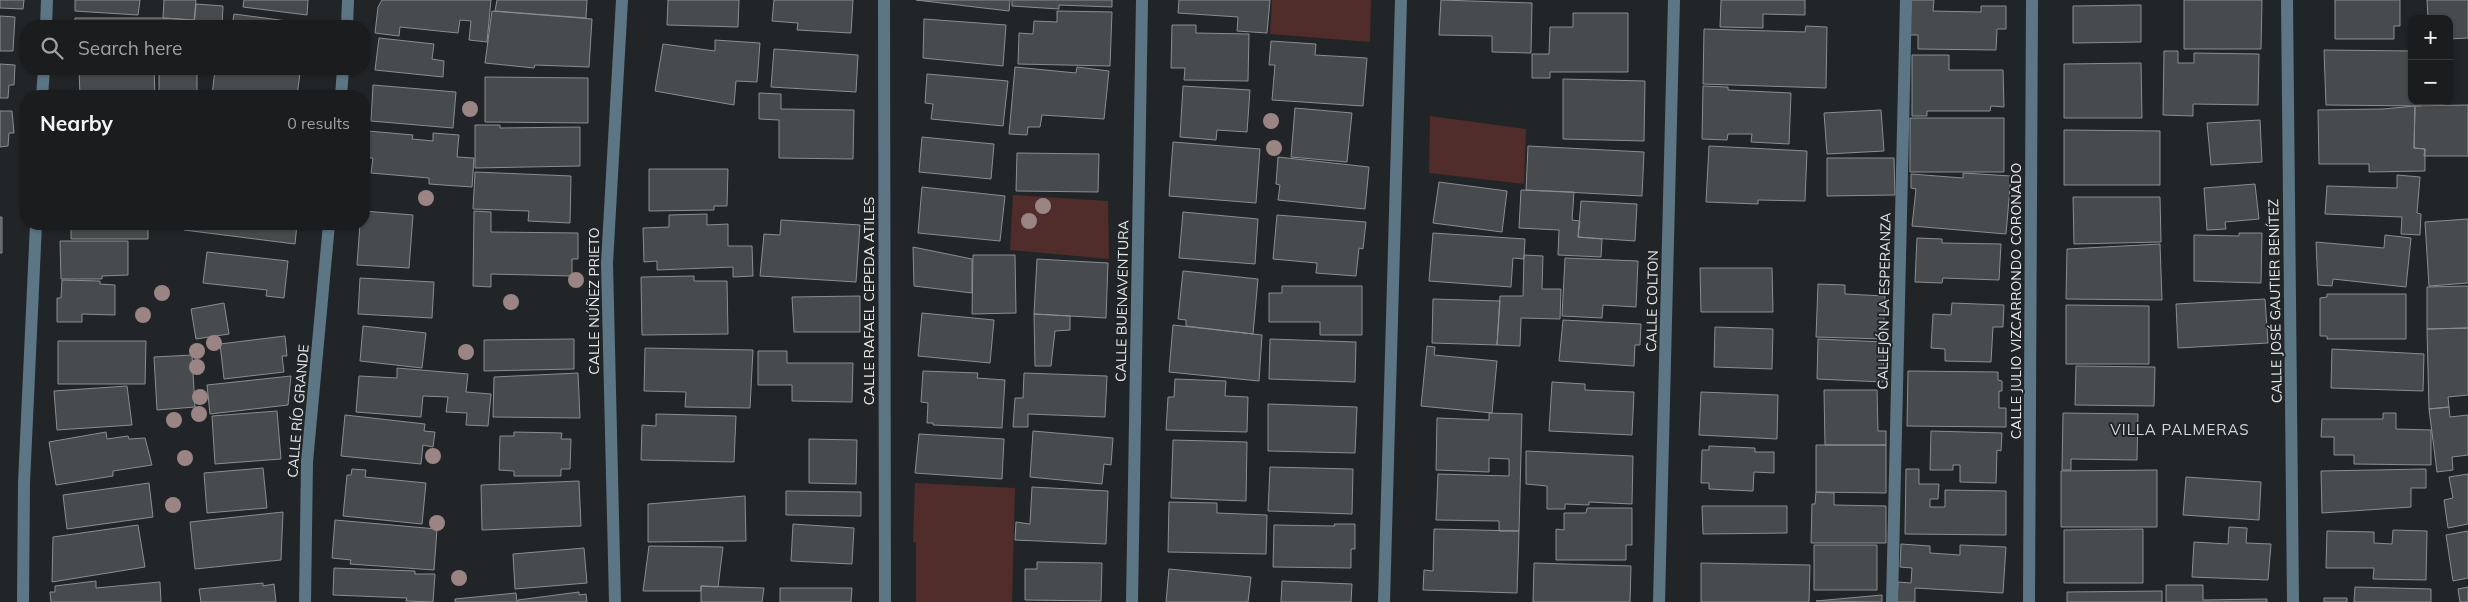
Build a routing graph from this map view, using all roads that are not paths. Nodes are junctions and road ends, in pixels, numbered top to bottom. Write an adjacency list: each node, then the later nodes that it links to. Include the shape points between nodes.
1 (47, 0): 11 (street)
2 (348, 0): 12 (street)
3 (622, 0): 21 (street, CALLE NÚÑEZ PRIETO, via 607,263)
4 (884, 0): 22 (street, CALLE RAFAEL CEPEDA ATILES)
5 (1142, 0): 23 (street, CALLE BUENAVENTURA)
6 (1401, 0): 24 (street)
7 (1674, 0): 25 (street, CALLE COLTON)
8 (1906, 0): 26 (street, CALLEJÓN LA ESPERANZA)
9 (2032, 0): 27 (street, CALLE JULIO VIZCARRONDO CORONADO)
10 (2287, 0): 28 (street, CALLE JOSÉ GAUTIER BENÍTEZ)
11 (46, 20)
12 (347, 20)
13 (44, 75): 15 (street)
14 (343, 75): 16 (street)
15 (42, 90)
16 (342, 90)
17 (36, 230): 19 (street, via 24,483)
18 (328, 230): 20 (street, CALLE RÍO GRANDE, via 307,462)
19 (23, 602)
20 (305, 602)
21 (615, 602)
22 (885, 602)
23 (1132, 602)
24 (1384, 602)
25 (1659, 602)
26 (1892, 602)
27 (2029, 602)
28 (2293, 602)

